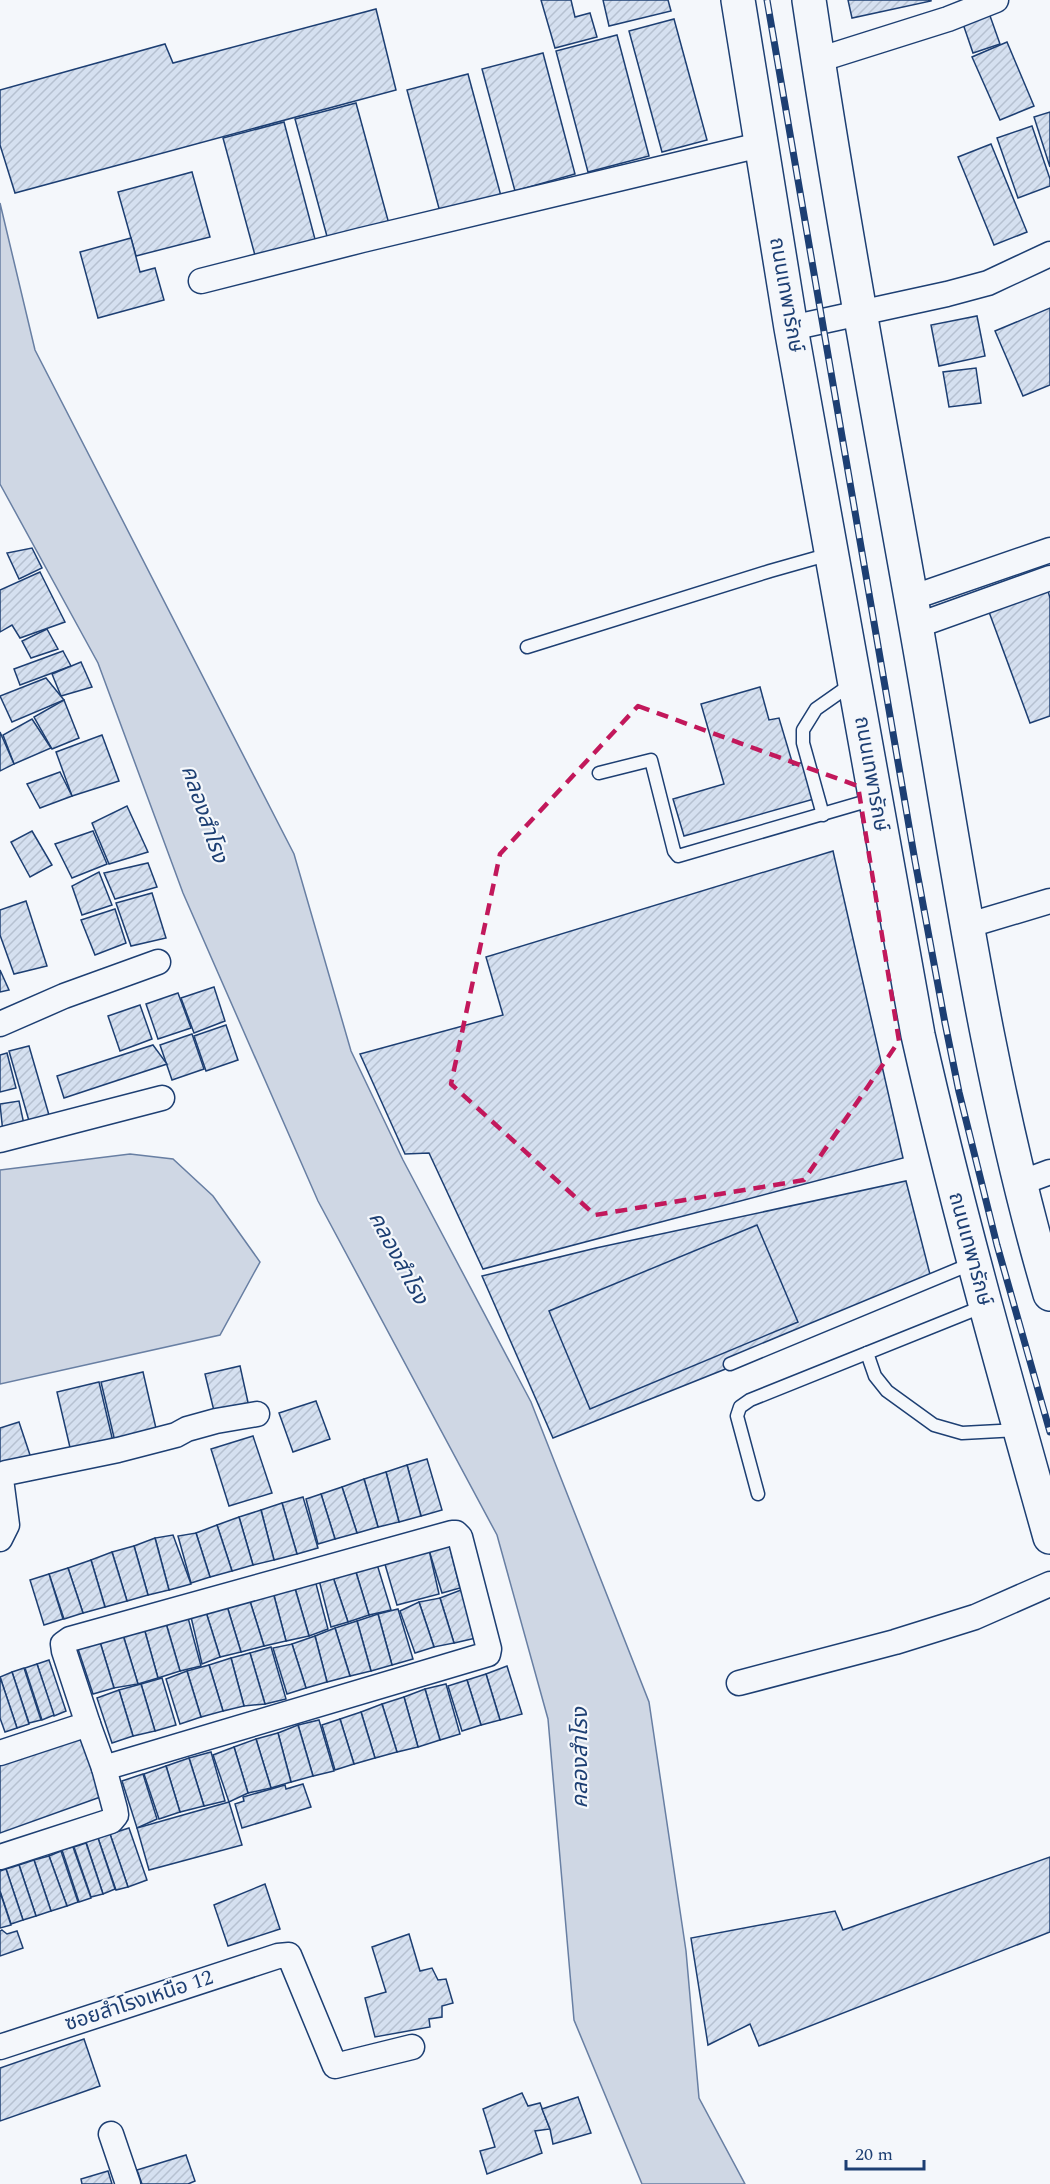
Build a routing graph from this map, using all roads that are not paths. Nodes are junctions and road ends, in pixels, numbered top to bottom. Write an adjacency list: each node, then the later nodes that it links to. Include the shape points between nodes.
1 (738, 0): 5 (main road, ถนนเทพารักษ์)
2 (809, 0): 4 (main road)
3 (996, 0): 4 (street)
4 (818, 60): 8 (main road)
5 (760, 145): 7 (street); 9 (main road, ถนนเทพารักษ์)
6 (1050, 254): 8 (street, via 988,283)
7 (201, 281)
8 (860, 312): 9 (street); 13 (main road)
9 (791, 328): 11 (main road, ถนนเทพารักษ์)
10 (1050, 550): 13 (street)
11 (832, 554): 14 (lane); 15 (main road, ถนนเทพารักษ์)
12 (1050, 578): 13 (street)
13 (913, 612): 20 (main road)
14 (527, 648)
15 (854, 682): 17 (main road, ถนนเทพารักษ์); 18 (lane, via 816,709 803,730)
16 (599, 773): 18 (lane, via 651,760 678,856)
17 (875, 799): 18 (lane); 27 (main road, ถนนเทพารักษ์, via 918,1035)
18 (823, 815)
19 (1050, 901): 20 (street)
20 (966, 926): 26 (main road)
21 (158, 962): 22 (street)
22 (0, 1024)
23 (162, 1098): 24 (street)
24 (0, 1140)
25 (1050, 1172): 26 (street)
26 (1020, 1184): 28 (main road)
27 (973, 1263): 29 (main road, ถนนเทพารักษ์); 31 (lane)
28 (1050, 1294)
29 (985, 1306): 30 (lane); 33 (main road, ถนนเทพารักษ์)
30 (867, 1353): 33 (lane, via 875,1376 887,1391 934,1425 962,1433); 34 (lane, via 740,1407 737,1416)
31 (730, 1364)
32 (257, 1414): 36 (street, via 216,1421 118,1450 6,1473 2,1479 7,1525)
33 (1020, 1430): 35 (main road, ถนนเทพารักษ์)
34 (758, 1494)
35 (1050, 1537)
36 (0, 1539)
37 (1050, 1584): 38 (street, via 975,1617)
38 (739, 1683)
39 (88, 1724): 40 (street); 41 (street); 41 (street, via 64,1651 63,1644 70,1639 452,1533 460,1537 488,1654)
40 (0, 1753)
41 (104, 1768): 42 (street, via 116,1809 111,1821)
42 (0, 1857)
43 (0, 2047): 44 (street, ซอยสำโรงเหนือ 12, via 289,1955 335,2066)
44 (412, 2047)
45 (111, 2134): 46 (street)
46 (128, 2184)

